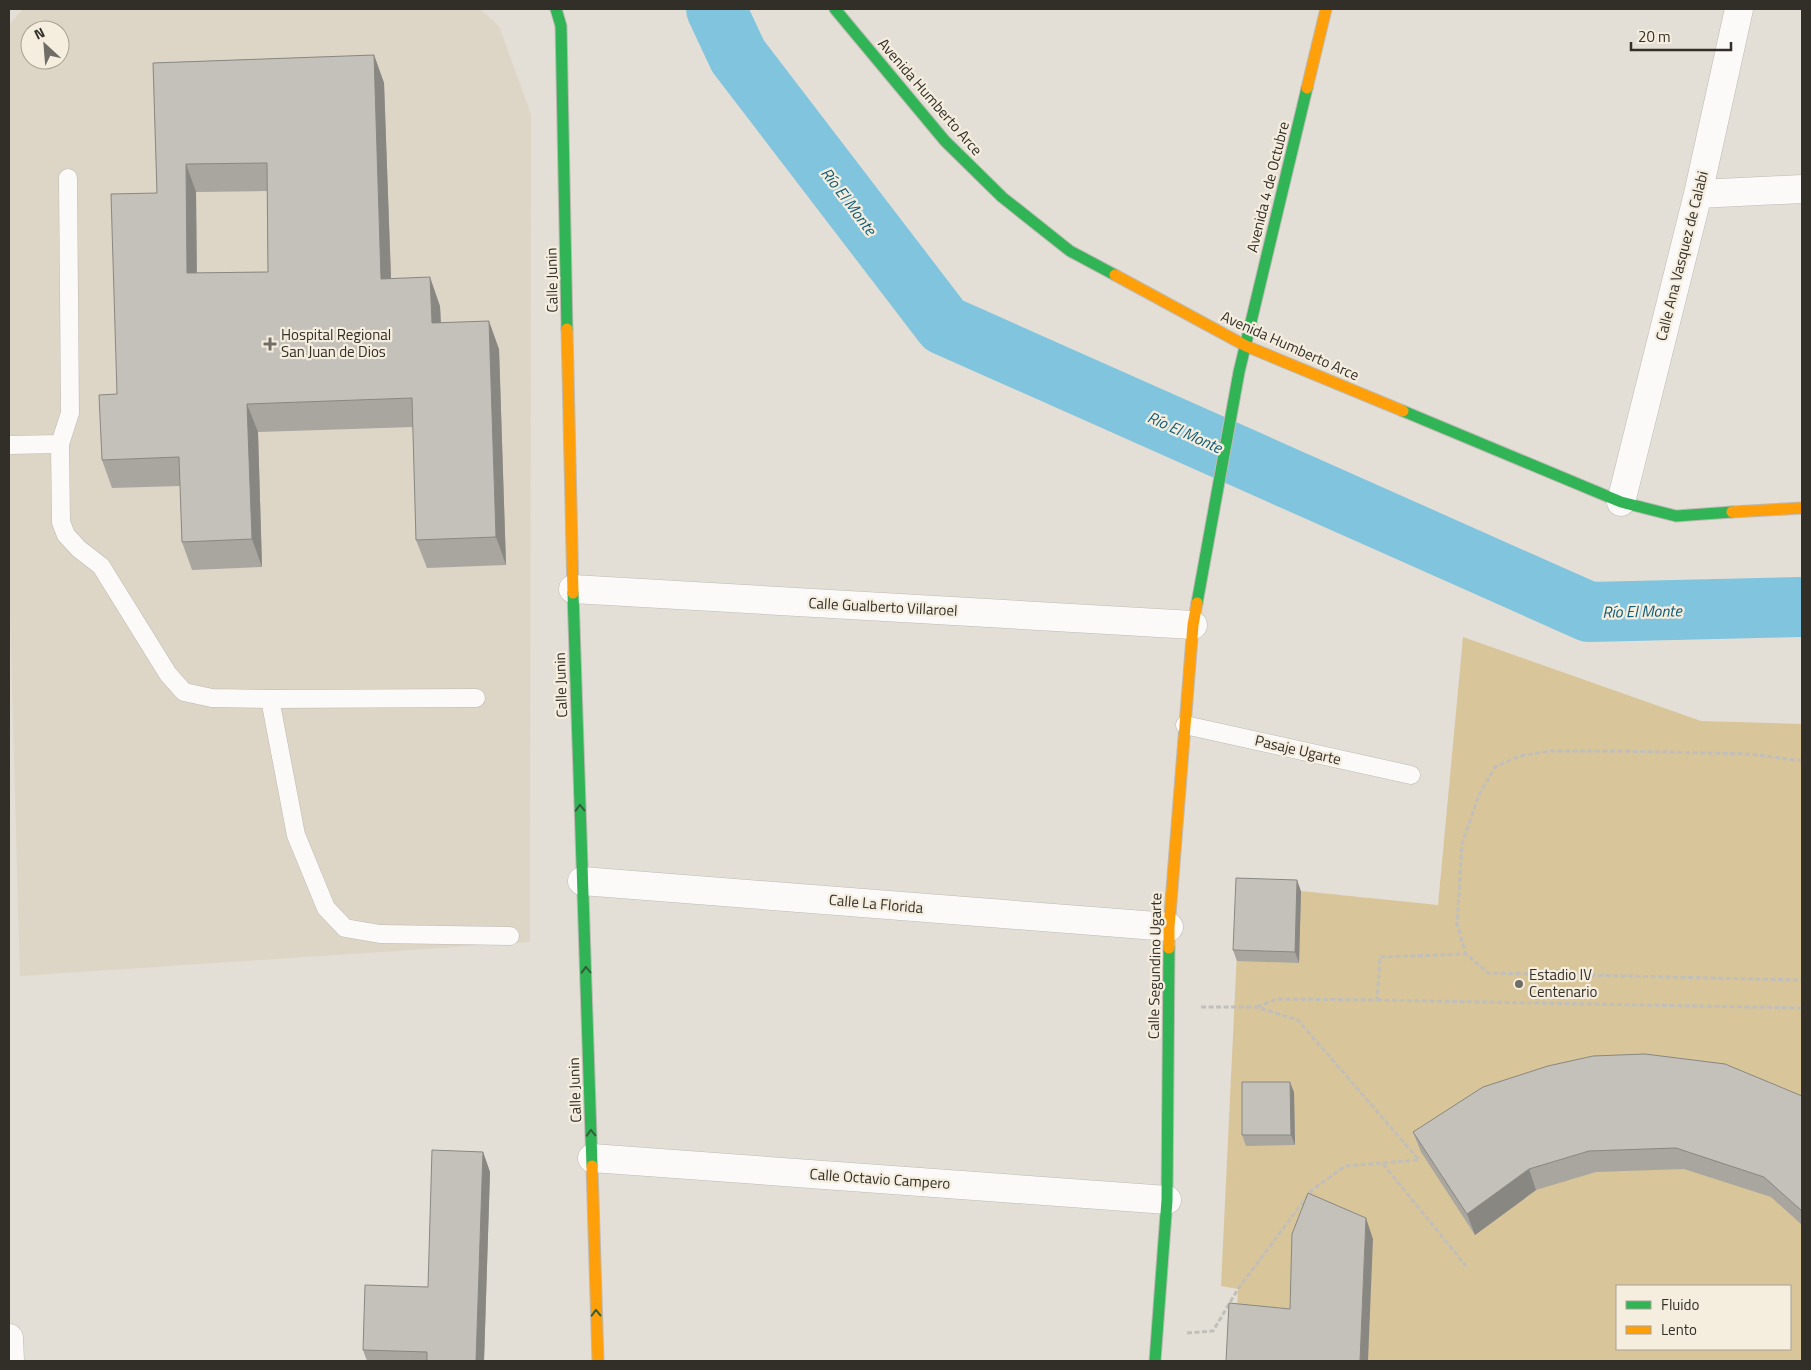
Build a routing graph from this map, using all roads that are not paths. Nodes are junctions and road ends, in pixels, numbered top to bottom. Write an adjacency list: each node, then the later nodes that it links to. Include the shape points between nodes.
1 (556, 9): 14 (street, Calle Junin, via 561,26)
2 (835, 9): 8 (street, Avenida Humberto Arce, via 945,141 1010,203 1070,251)
3 (1739, 9): 7 (street, Calle Ana Vasquez de Calabi)
4 (1325, 10): 8 (street, Avenida 4 de Octubre)
5 (68, 178): 9 (lane, via 70,413)
6 (1802, 190): 7 (street)
7 (1698, 194): 11 (street, Calle Ana Vasquez de Calabi)
8 (1246, 346): 11 (street, Avenida Humberto Arce); 13 (street, Avenida 4 de Octubre)
9 (60, 444): 10 (lane); 17 (lane, via 61,522 66,535 100,566 168,674 184,692 212,698)
10 (9, 446)
11 (1621, 502): 12 (street, Avenida Humberto Arce, via 1676,516)
12 (1802, 508)
13 (1202, 572): 15 (street, Calle Segundino Ugarte)
14 (573, 589): 15 (street, Calle Gualberto Villaroel); 20 (street, Calle Junin, one-way to 14)
15 (1193, 625): 18 (street, Calle Segundino Ugarte)
16 (476, 698): 17 (lane)
17 (270, 699): 22 (lane, via 296,835 326,908 346,928 380,934)
18 (1185, 725): 19 (lane, Pasaje Ugarte); 21 (street, Calle Segundino Ugarte)
19 (1411, 775)
20 (582, 881): 21 (street, Calle La Florida); 23 (street, Calle Junin, one-way to 20)
21 (1169, 927): 24 (street, Calle Segundino Ugarte)
22 (510, 936)
23 (592, 1158): 24 (street, Calle Octavio Campero); 27 (street, Calle Junin, one-way to 23)
24 (1167, 1200): 28 (street, Calle Segundino Ugarte)
25 (9, 1338): 26 (street)
26 (10, 1361)
27 (598, 1361)
28 (1154, 1361)

